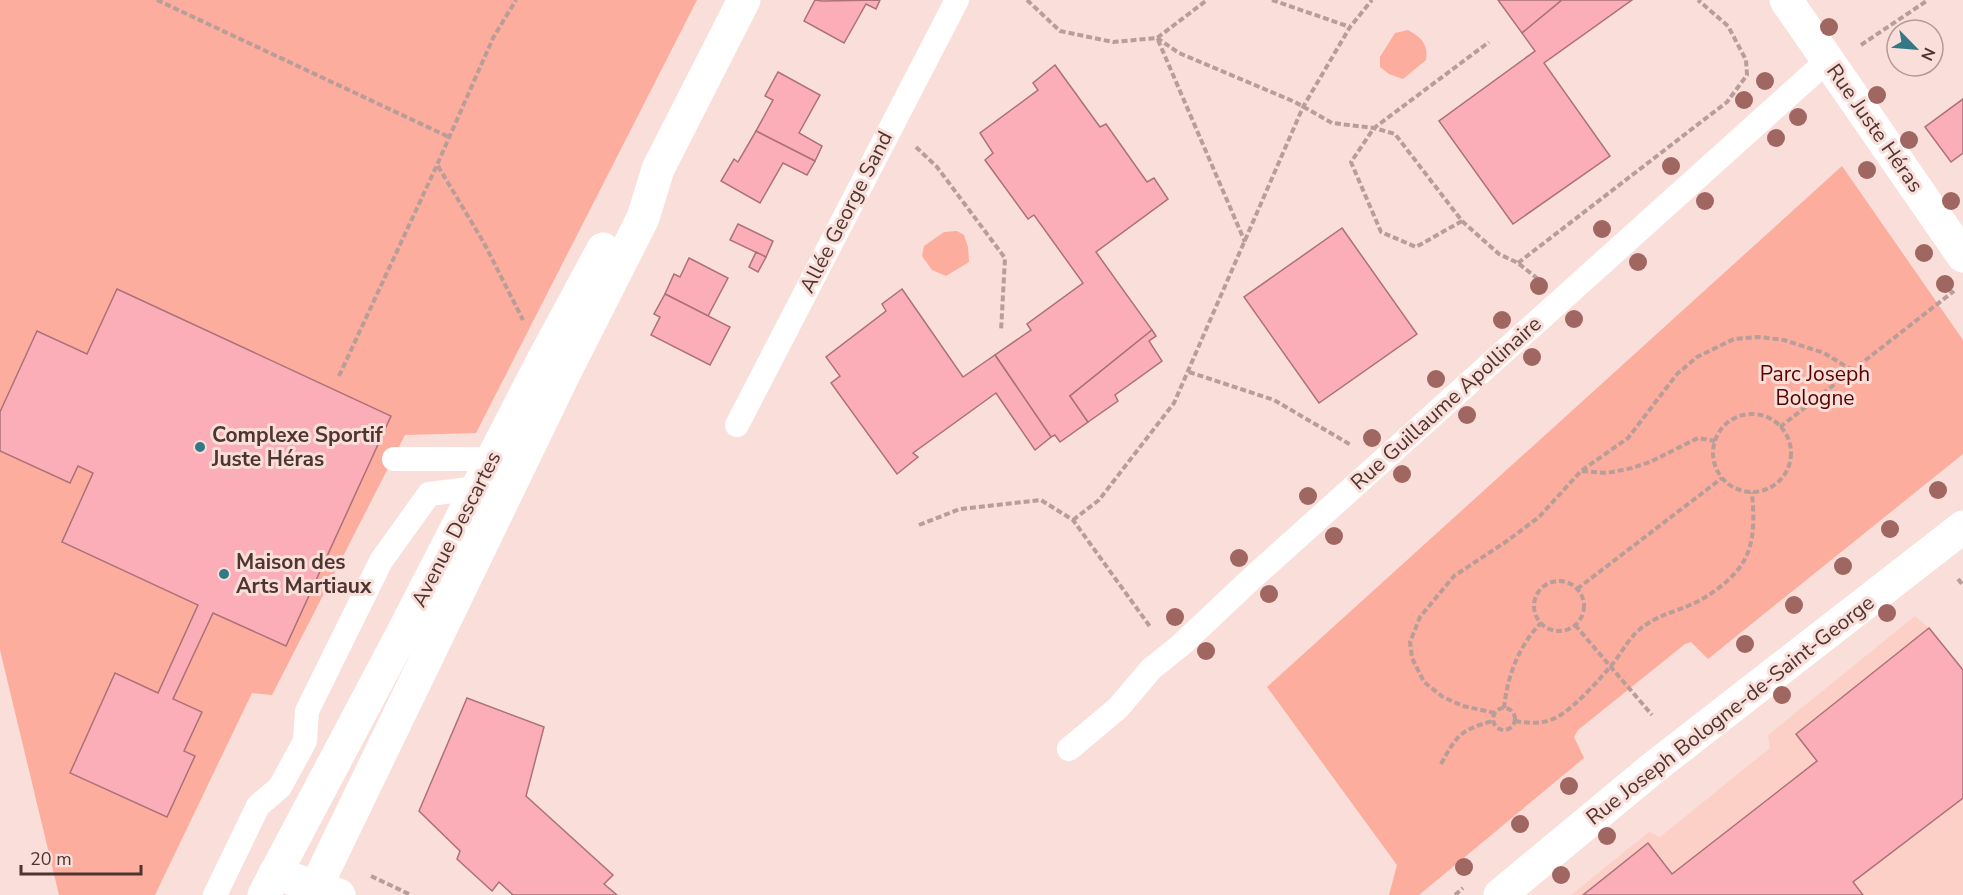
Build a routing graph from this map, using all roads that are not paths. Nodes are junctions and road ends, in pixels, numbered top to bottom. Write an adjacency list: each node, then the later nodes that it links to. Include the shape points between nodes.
1 (744, 0): 5 (main road, Avenue Descartes)
2 (957, 0): 7 (lane, Allée George Sand)
3 (1786, 0): 4 (main road, Rue Juste Héras)
4 (1828, 60): 6 (main road, Rue Juste Héras); 12 (lane, Rue Guillaume Apollinaire, via 1151,669 1118,708)
5 (658, 169): 9 (main road, Avenue Descartes, via 624,210); 14 (main road, Avenue Descartes, via 643,218 564,374)
6 (1963, 256)
7 (737, 425)
8 (394, 459): 9 (lane)
9 (492, 459): 10 (main road, Avenue Descartes)
10 (477, 488): 13 (main road, Avenue Descartes); 15 (lane, via 429,494 381,561 307,711 305,741 280,787 258,806)
11 (1963, 527): 16 (main road, Rue Joseph Bologne-de-Saint-George, via 1653,768)
12 (1069, 749)
13 (270, 884): 14 (main road)
14 (322, 892)
15 (215, 895)
16 (1500, 895)

